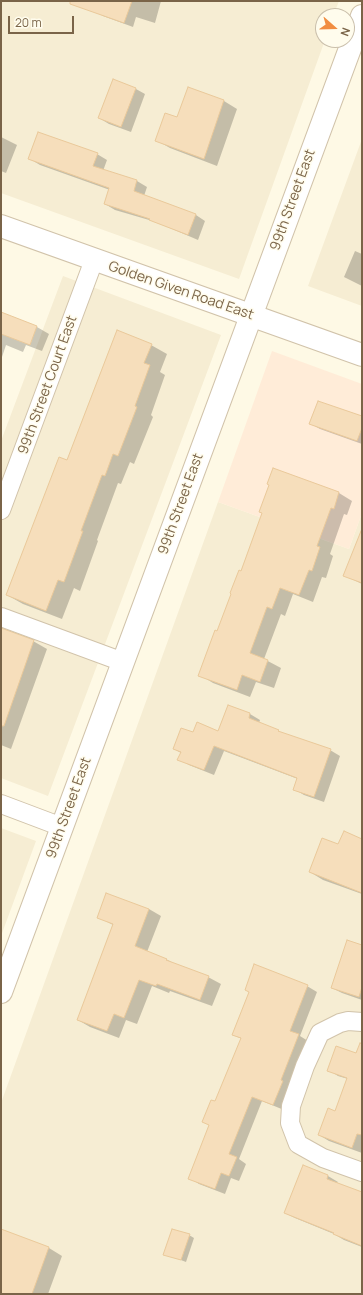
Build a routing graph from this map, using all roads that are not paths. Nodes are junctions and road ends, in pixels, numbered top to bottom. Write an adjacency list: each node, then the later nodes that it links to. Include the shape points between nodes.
1 (362, 16): 4 (street, 99th Street East)
2 (1, 226): 3 (street, Golden Given Road East)
3 (94, 260): 4 (street, Golden Given Road East); 6 (street, 99th Street Court East)
4 (250, 316): 5 (street, Golden Given Road East); 8 (street, 99th Street East)
5 (362, 355)
6 (1, 510)
7 (1, 617): 8 (street)
8 (123, 662): 10 (street, 99th Street East)
9 (1, 804): 10 (street)
10 (62, 826): 11 (street, 99th Street East)
11 (1, 992)
12 (362, 1022): 13 (street, via 340,1023 320,1033 304,1066 291,1106 290,1123 298,1144 323,1158)
13 (362, 1172)

